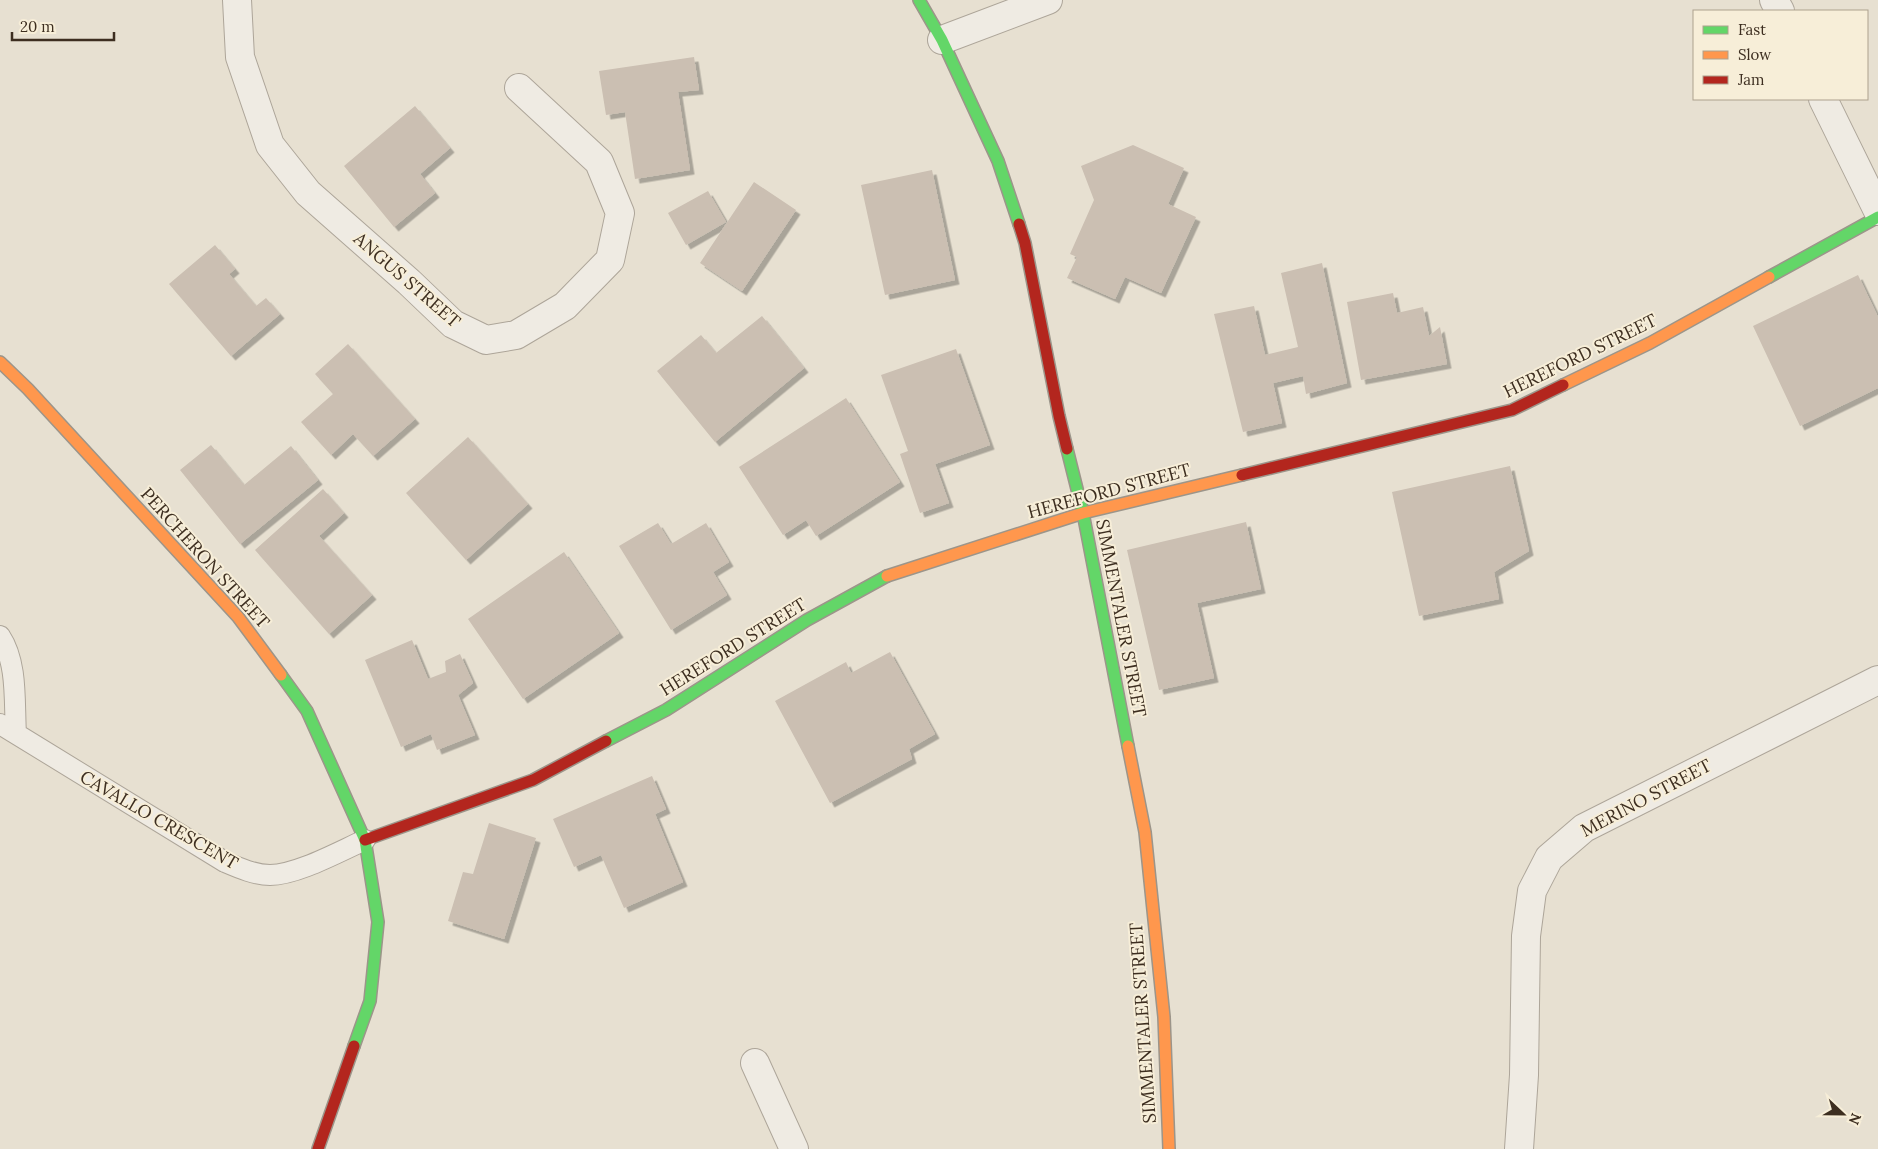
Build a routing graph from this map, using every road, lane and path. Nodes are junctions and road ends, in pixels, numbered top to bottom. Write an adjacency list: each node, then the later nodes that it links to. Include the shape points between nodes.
1 (236, 0): 5 (street, ANGUS STREET, via 240,56 270,145 308,193 453,324 486,340 516,335 565,306 610,260 620,212 599,162)
2 (919, 0): 4 (street, SIMMENTALER STREET)
3 (1048, 0): 4 (street)
4 (942, 40): 10 (street, SIMMENTALER STREET, via 998,161 1025,243 1059,416)
5 (519, 88)
6 (1823, 100): 7 (street)
7 (1878, 210)
8 (1878, 217): 10 (street, HEREFORD STREET, via 1650,343 1512,410)
9 (0, 362): 14 (street, PERCHERON STREET, via 238,616 307,711)
10 (1083, 513): 14 (street, HEREFORD STREET, via 890,574 808,620 666,710 533,780); 18 (street, SIMMENTALER STREET, via 1145,832 1164,1017)
11 (0, 636): 13 (lane, CAVALLO CRESCENT, via 10,661)
12 (1878, 680): 19 (street, MERINO STREET, via 1584,828 1549,858 1532,891 1526,936 1524,1075)
13 (8, 729): 14 (lane, CAVALLO CRESCENT, via 225,862 246,870 270,875 296,870)
14 (365, 840): 16 (street, PERCHERON STREET, via 378,922 370,1001)
15 (755, 1063): 17 (street)
16 (318, 1149)
17 (794, 1149)
18 (1168, 1149)
19 (1519, 1149)

